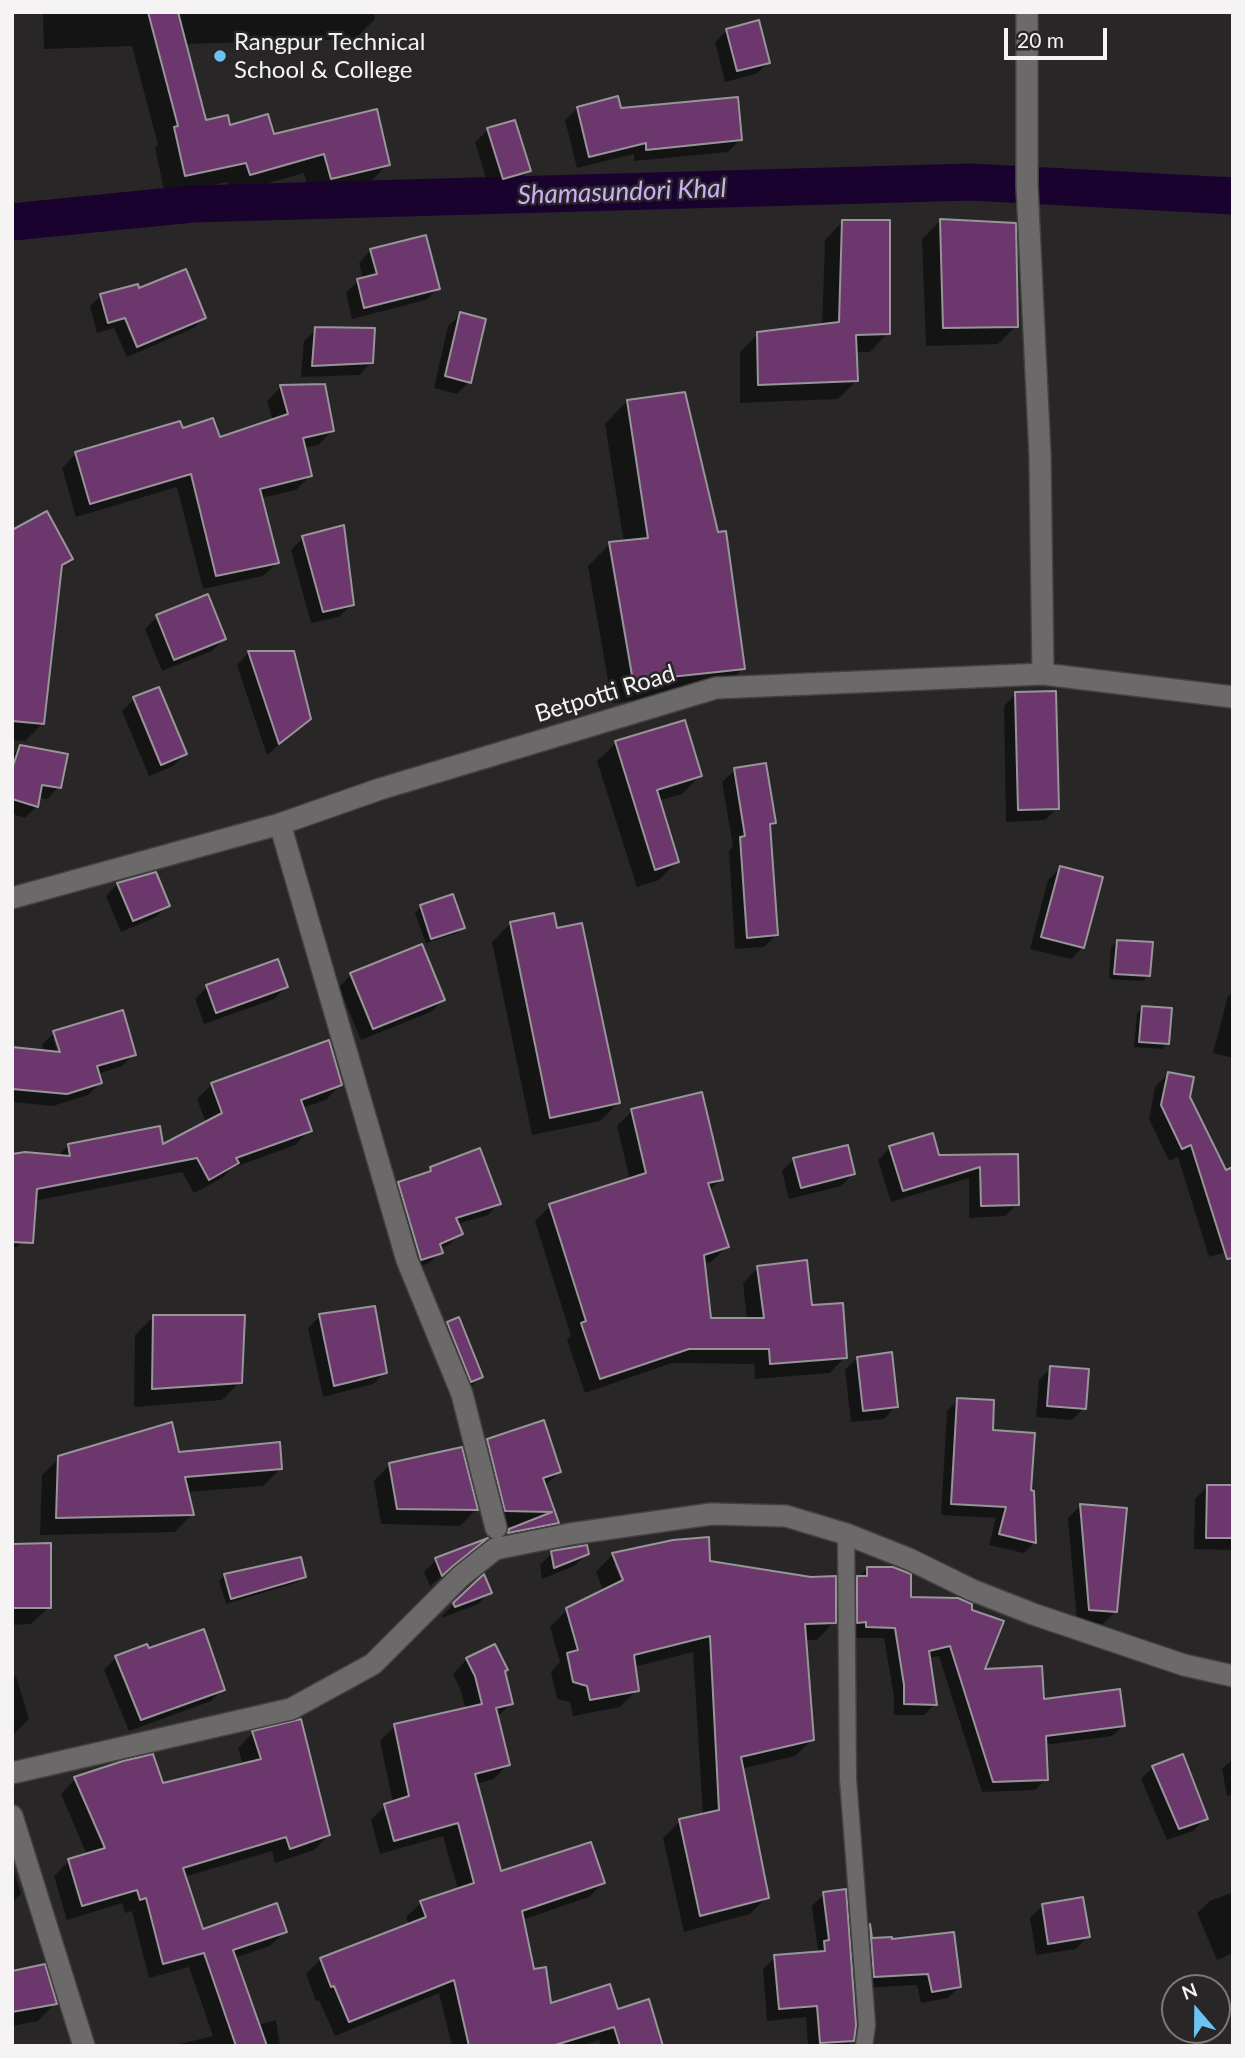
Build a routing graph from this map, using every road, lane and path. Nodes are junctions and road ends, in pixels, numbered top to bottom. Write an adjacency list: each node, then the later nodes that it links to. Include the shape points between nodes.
1 (1027, 12): 2 (street, via 1027,186 1040,455)
2 (1043, 674): 3 (street, Betpotti Road); 4 (street, Betpotti Road, via 716,688 380,789)
3 (1233, 697)
4 (281, 824): 5 (street, Betpotti Road); 6 (street, via 407,1260 462,1394)
5 (12, 898)
6 (496, 1528)
7 (846, 1534): 8 (street, via 1033,1615 1184,1665); 9 (street, via 786,1516 711,1514 495,1549 461,1576 373,1664 291,1709); 12 (lane, via 848,1779 867,2025)
8 (1233, 1676)
9 (12, 1773)
10 (12, 1816): 11 (street)
11 (84, 2046)
12 (864, 2046)

